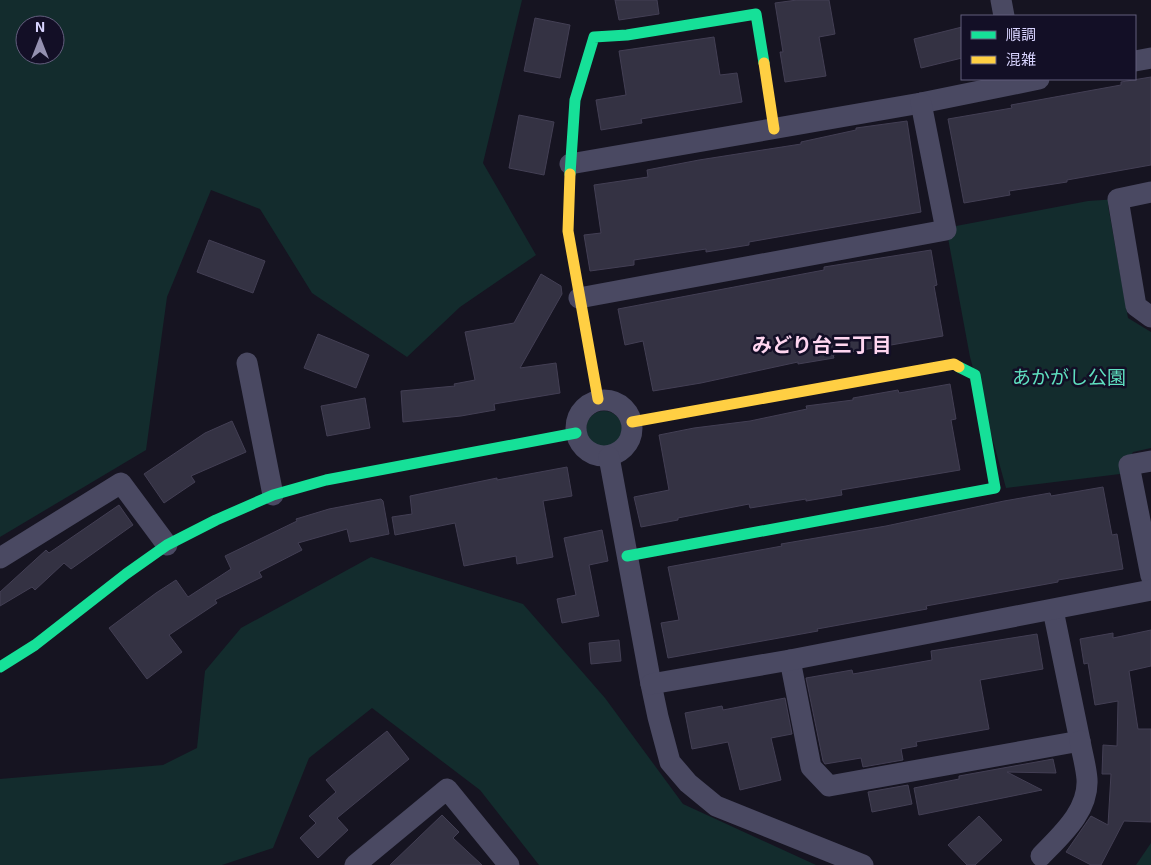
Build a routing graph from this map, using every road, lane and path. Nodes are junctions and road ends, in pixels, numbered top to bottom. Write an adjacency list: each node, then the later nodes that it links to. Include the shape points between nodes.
1 (1001, 0): 2 (street)
2 (1004, 15)
3 (1151, 58): 4 (street)
4 (1136, 61)
5 (1017, 81): 6 (street)
6 (921, 103): 7 (street); 10 (street, via 946,230)
7 (774, 129): 8 (street); 8 (street, via 756,14 627,35 594,37 575,100)
8 (570, 164): 10 (street, via 568,231)
9 (1151, 192): 11 (street, via 1118,199 1136,306)
10 (579, 298): 13 (street)
11 (1151, 317)
12 (247, 363): 18 (street)
13 (598, 400): 14 (street, via 606,399 623,406); 15 (street, via 582,408)
14 (632, 422): 16 (street, via 626,446); 20 (street, via 954,364 975,375 995,488)
15 (576, 433): 16 (street, via 588,452); 18 (street, via 326,480)
16 (609, 456): 20 (street)
17 (1151, 461): 22 (street, via 1128,466)
18 (274, 495): 19 (street)
19 (167, 545): 21 (street, via 120,483); 26 (street, via 35,645)
20 (627, 556): 27 (street)
21 (0, 558)
22 (1151, 576)
23 (1151, 590): 24 (street)
24 (1054, 610): 25 (street); 28 (street)
25 (790, 660): 27 (street); 28 (street, via 811,767 829,786)
26 (0, 667)
27 (651, 684): 32 (street, via 670,762 688,784 716,806)
28 (1080, 741): 29 (street, via 1087,780 1082,807)
29 (1041, 856)
30 (355, 865): 31 (street, via 446,789)
31 (509, 865)
32 (863, 865)

